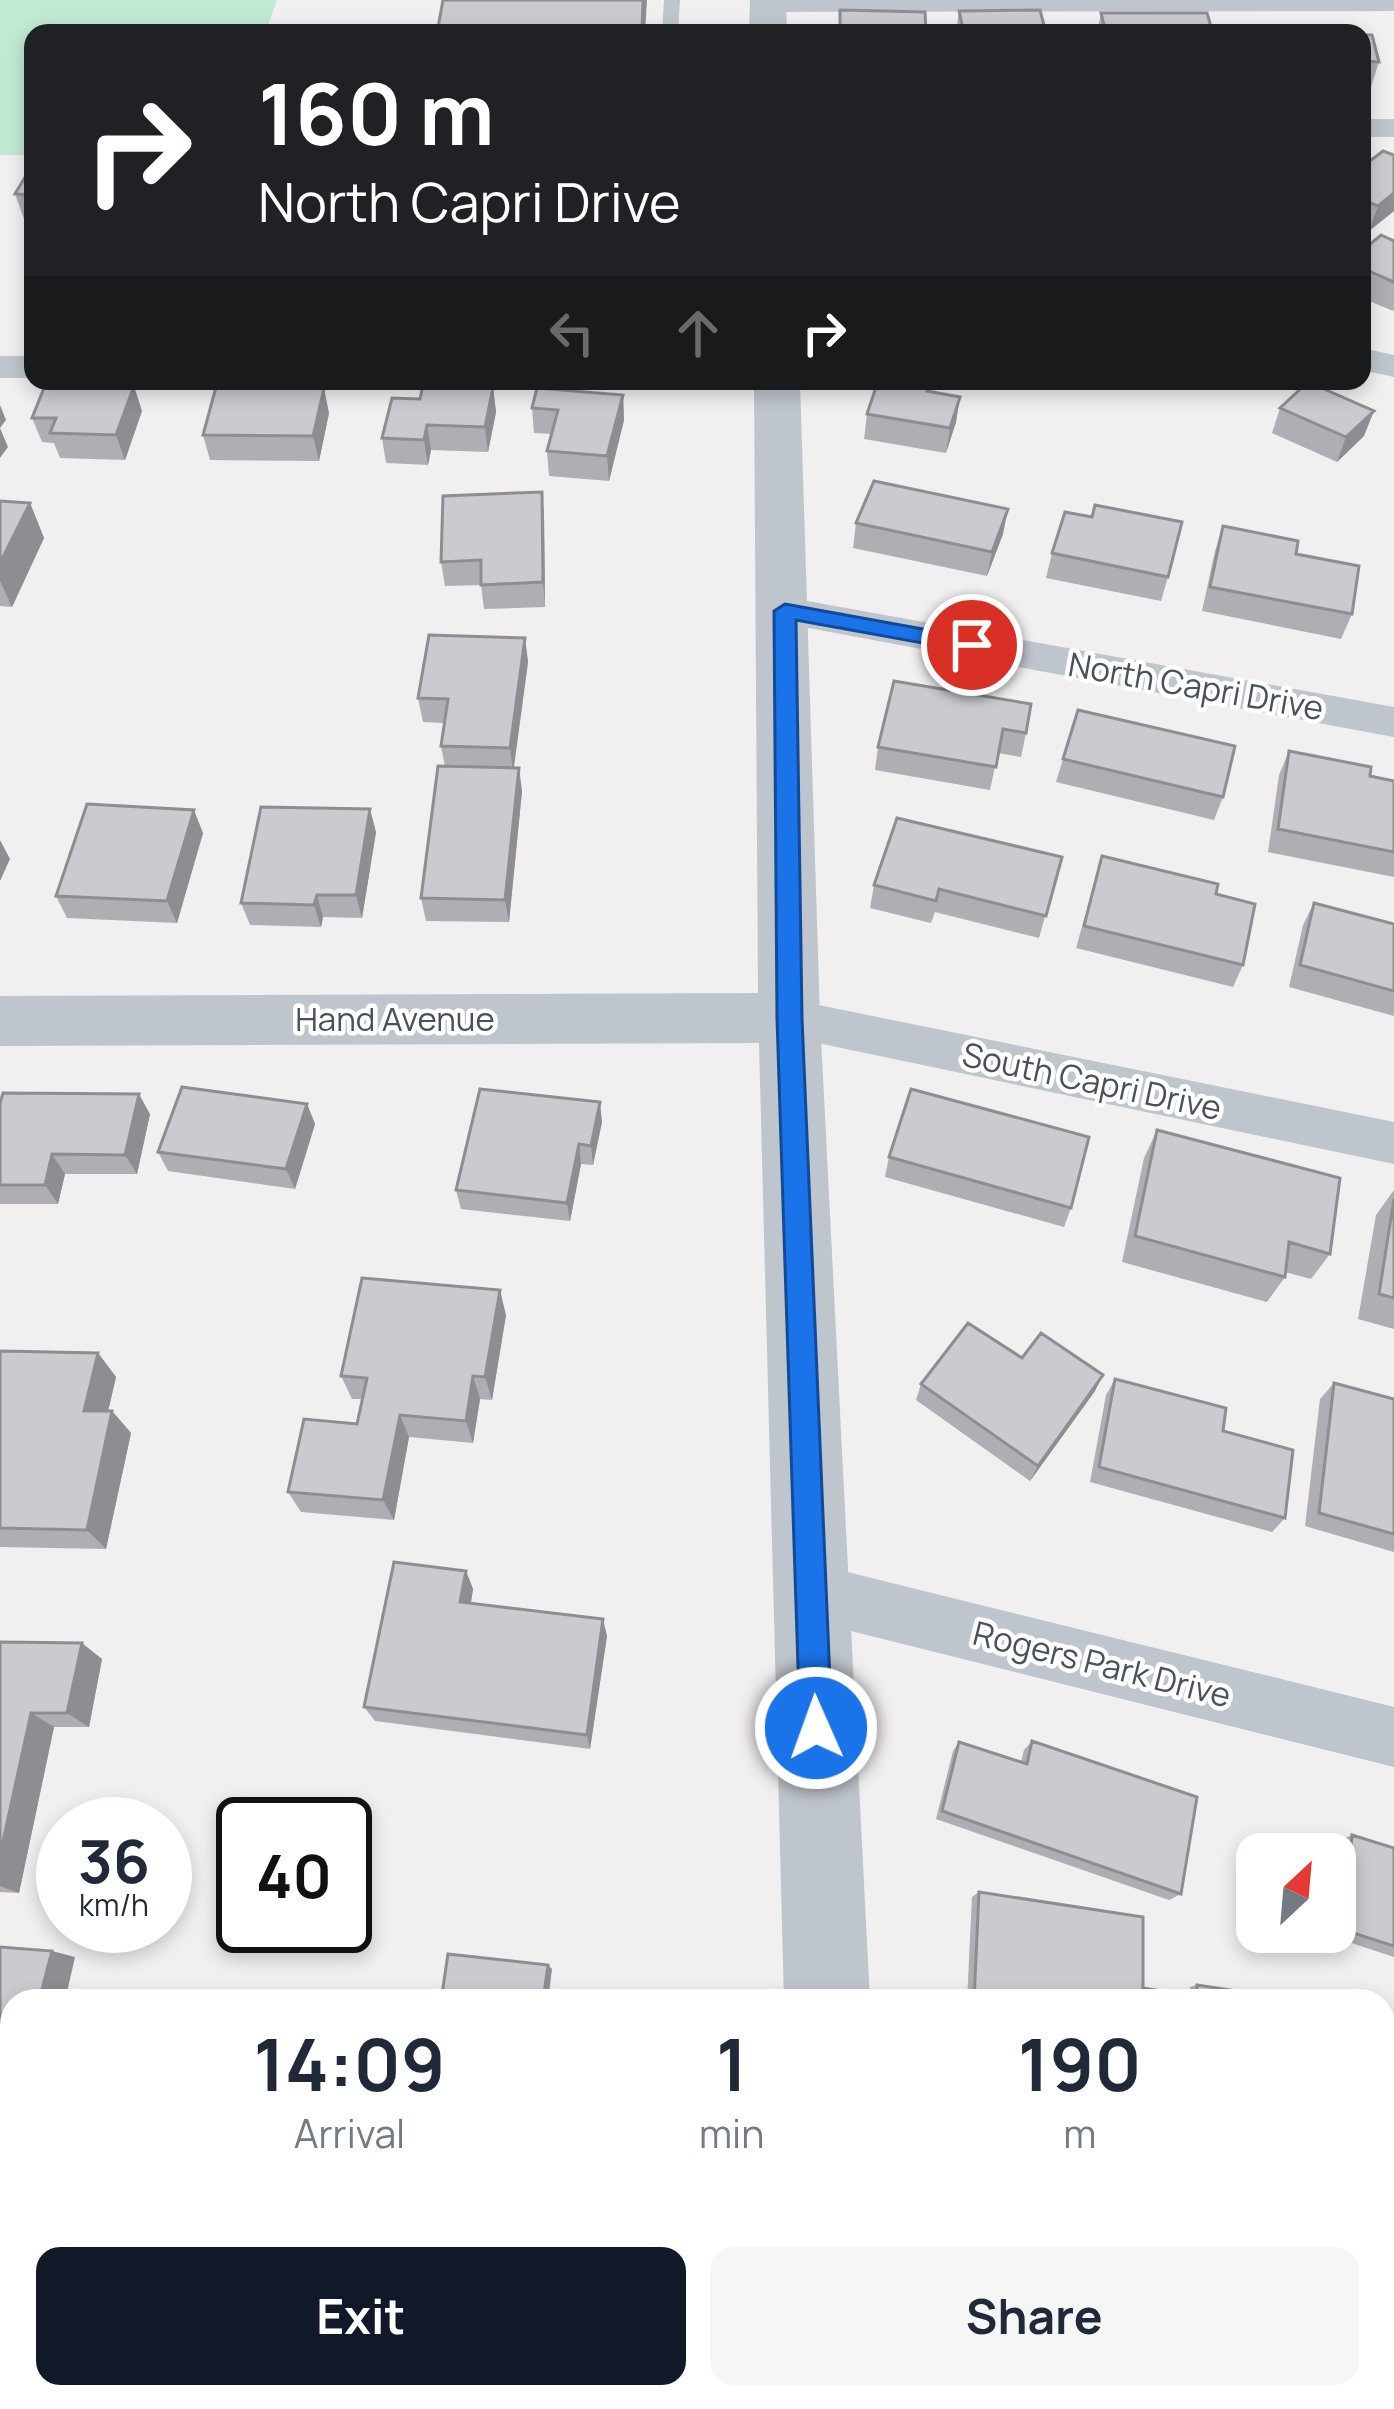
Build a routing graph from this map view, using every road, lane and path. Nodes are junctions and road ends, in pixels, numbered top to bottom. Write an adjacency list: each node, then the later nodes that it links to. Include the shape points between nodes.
1 (1394, 2): 2 (street)
2 (768, 12)
3 (777, 390): 4 (street)
4 (785, 611): 5 (street, North Capri Drive); 6 (street)
5 (1394, 722)
6 (790, 1018): 7 (street, Hand Avenue); 8 (street, South Capri Drive); 9 (street)
7 (0, 1021)
8 (1394, 1143)
9 (811, 1592): 10 (street, Rogers Park Drive); 11 (street)
10 (1394, 1737)
11 (827, 1989)

